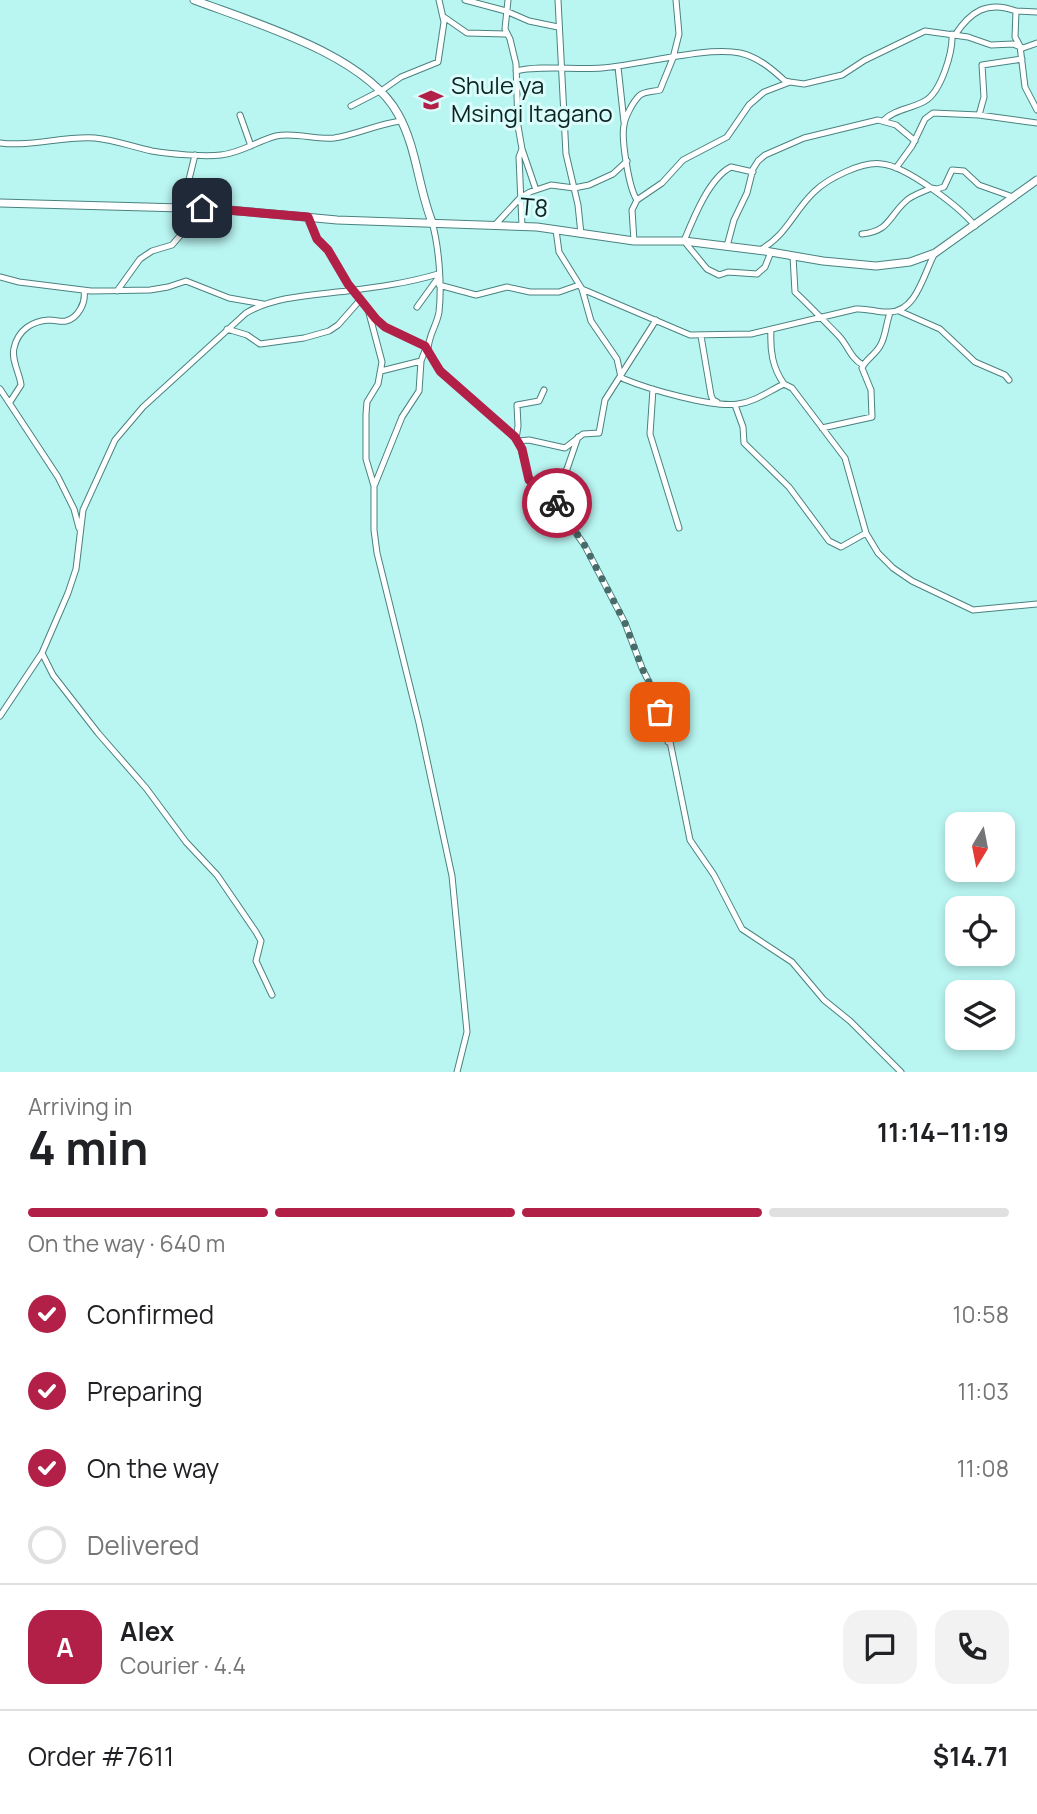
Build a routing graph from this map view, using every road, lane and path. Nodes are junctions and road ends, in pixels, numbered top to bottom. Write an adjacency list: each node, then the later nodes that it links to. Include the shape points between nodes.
1 (194, 0): 22 (street, via 330,55)
2 (439, 0): 10 (street)
3 (465, 0): 7 (street)
4 (508, 0): 7 (street)
5 (558, 0): 11 (street)
6 (676, 0): 16 (street, via 680,29)
7 (506, 11): 11 (street); 12 (street)
8 (1016, 11): 9 (street); 13 (street, via 998,6 973,12); 15 (street, via 1015,37)
9 (1037, 12)
10 (444, 17): 12 (street, via 467,33); 22 (street, via 437,63 401,77)
11 (558, 27): 19 (street)
12 (506, 34): 20 (street)
13 (953, 35): 15 (street, via 991,45); 21 (street, via 919,33 842,75 804,84); 23 (street, via 950,56)
14 (1037, 43): 15 (street)
15 (1020, 46): 17 (street)
16 (673, 58): 18 (street); 21 (street, via 737,52); 31 (street, via 661,89 640,94)
17 (1022, 59): 25 (street, via 1026,87); 28 (street, via 982,65 984,97)
18 (618, 67): 19 (street); 31 (street)
19 (561, 70): 20 (street); 42 (street, via 566,154)
20 (516, 71): 36 (street)
21 (790, 82): 47 (street, via 759,94 727,137 683,160 662,183)
22 (381, 91): 24 (street); 30 (street)
23 (928, 99): 26 (street); 29 (street)
24 (351, 106)
25 (1037, 110)
26 (933, 113): 28 (street); 33 (street)
27 (240, 115): 35 (street)
28 (979, 115): 32 (street)
29 (884, 120): 33 (street); 40 (street, via 783,146 760,158)
30 (401, 121): 35 (street, via 333,138 286,135); 52 (street)
31 (624, 122): 38 (street)
32 (1037, 123)
33 (915, 141): 39 (street)
34 (0, 143): 37 (street, via 87,138)
35 (250, 146): 37 (street, via 224,155)
36 (522, 149): 44 (street); 46 (street)
37 (195, 155): 49 (street)
38 (627, 161): 42 (street, via 605,178); 47 (street)
39 (896, 168): 43 (street); 62 (street, via 870,163 827,182 783,232)
40 (753, 172): 60 (street, via 735,167 724,172 697,210); 61 (street)
41 (1037, 180): 45 (street, T8)
42 (574, 188): 44 (street, via 551,185); 57 (street)
43 (931, 188): 45 (street, via 944,187 950,172 957,169 979,185); 55 (street); 58 (street, via 905,202 877,232)
44 (536, 190): 46 (street)
45 (1013, 197): 55 (street, T8)
46 (520, 198): 53 (street); 54 (street)
47 (637, 200): 59 (street, via 632,210)
48 (0, 204): 49 (street, T8)
49 (182, 208): 50 (street, T8)
50 (218, 209): 51 (street, T8); 69 (street, via 203,226 185,230 172,244 140,259)
51 (308, 217): 52 (street, T8); 70 (street, via 317,239)
52 (432, 222): 53 (street, T8); 67 (street)
53 (495, 225): 54 (street, T8)
54 (522, 226): 56 (street, T8)
55 (975, 226): 64 (street, T8)
56 (556, 230): 57 (street, T8); 68 (street, via 559,252)
57 (581, 233): 59 (street, T8)
58 (862, 234)
59 (634, 241): 60 (street, T8)
60 (684, 241): 61 (street, T8); 63 (street, via 707,269 719,275 755,275 765,267)
61 (727, 246): 62 (street, T8)
62 (759, 250): 63 (street, T8)
63 (771, 252): 65 (street, T8)
64 (935, 253): 65 (street, T8, via 910,262 876,265); 76 (street, via 913,299)
65 (793, 256): 78 (street, via 795,292)
66 (0, 277): 71 (street)
67 (439, 279): 68 (street, via 476,295 507,288 559,292); 70 (street); 74 (street); 83 (street, via 439,311)
68 (580, 287): 79 (street); 88 (street, via 591,321 617,359)
69 (117, 290): 71 (street); 73 (street, via 160,289 186,281 229,298)
70 (353, 290): 72 (street); 73 (street)
71 (84, 291): 94 (street, via 83,306 72,318 39,321 22,331 13,350 21,386)
72 (360, 300): 75 (street); 80 (street, via 333,329 304,338 258,344 247,335)
73 (264, 304): 80 (street)
74 (417, 307)
75 (368, 310): 83 (street, via 382,325); 87 (street)
76 (898, 310): 77 (street); 89 (street, via 940,329 975,362)
77 (890, 313): 78 (street, via 863,309); 86 (street, via 882,342)
78 (821, 316): 81 (street); 86 (street)
79 (656, 320): 82 (street, via 681,333); 88 (street)
80 (227, 330): 103 (street, via 143,407 115,440 85,505)
81 (771, 330): 82 (street); 90 (street, via 773,362)
82 (701, 336): 95 (street, via 711,395)
83 (427, 349): 84 (street); 85 (street)
84 (423, 360): 85 (street); 87 (street); 100 (street, via 419,391 402,417)
85 (435, 361): 99 (street)
86 (863, 365): 97 (street, via 871,390 872,416)
87 (382, 371): 100 (street, via 366,410 366,459)
88 (621, 377): 92 (street); 98 (street, via 604,403 599,433)
89 (1009, 380)
90 (784, 384): 96 (street); 97 (street, via 796,392)
91 (0, 389): 94 (street)
92 (653, 389): 95 (street); 102 (street, via 650,434)
93 (544, 390): 99 (street, via 539,401 517,405)
94 (10, 402): 103 (street, via 63,486)
95 (717, 402): 96 (street)
96 (734, 405): 104 (street, via 744,443 789,487 829,541 841,547)
97 (822, 428): 104 (street, via 845,458)
98 (578, 437): 99 (street, via 565,448); 101 (street, via 567,469)
99 (517, 440): 101 (street, via 529,480)
100 (374, 486): 109 (street, via 377,553 454,888 467,1032)
101 (551, 488): 110 (street, via 620,613 659,703 690,840 742,929 792,962 824,1000)
102 (679, 528)
103 (80, 533): 106 (street, via 74,577)
104 (866, 533): 105 (street, via 893,568 968,608)
105 (1037, 604)
106 (42, 653): 107 (street); 108 (street, via 53,675 217,875 257,932 261,941 256,961)
107 (0, 716)
108 (272, 995)
109 (457, 1072)
110 (901, 1072)

